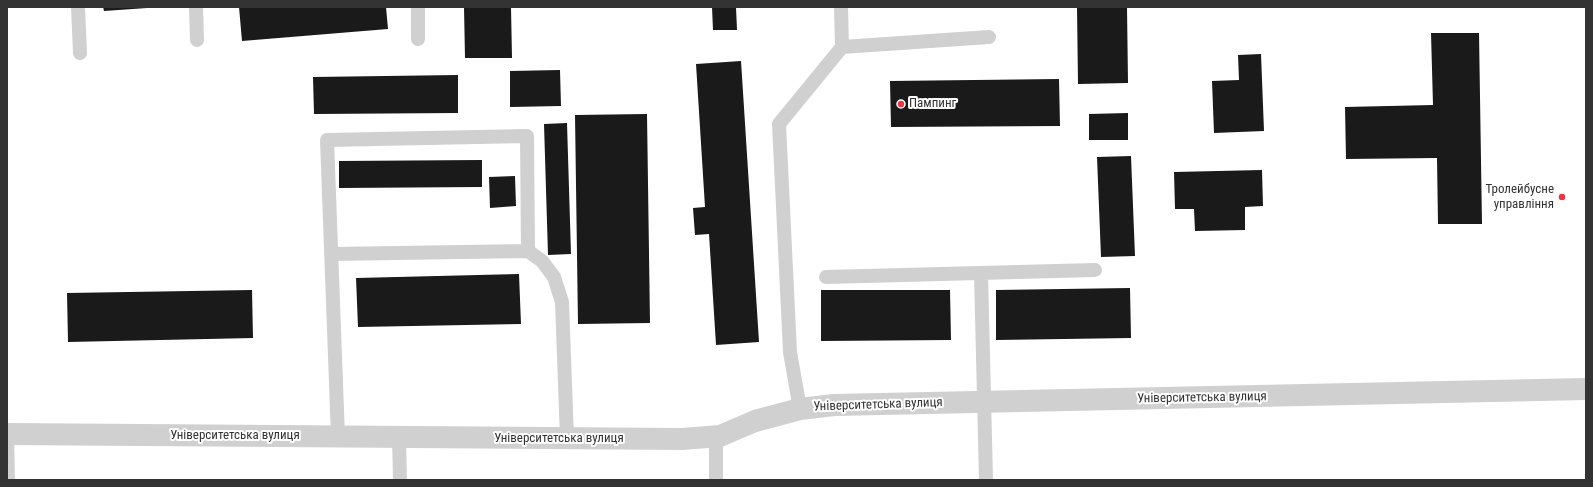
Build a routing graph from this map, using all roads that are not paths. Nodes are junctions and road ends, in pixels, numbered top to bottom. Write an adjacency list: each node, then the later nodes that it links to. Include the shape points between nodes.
1 (78, 7): 9 (lane)
2 (196, 7): 7 (lane)
3 (418, 7): 6 (lane)
4 (841, 7): 8 (lane)
5 (988, 37): 8 (lane)
6 (418, 39)
7 (197, 40)
8 (842, 48): 17 (lane, via 779,124 790,352)
9 (80, 53)
10 (528, 250): 11 (lane); 11 (lane, via 527,136 519,136 328,140); 22 (lane, via 542,261 554,277 562,302)
11 (332, 254): 20 (lane)
12 (1095, 270): 13 (lane)
13 (981, 273): 14 (lane); 16 (lane)
14 (826, 277)
15 (1586, 389): 16 (street, Університетська вулиця)
16 (985, 402): 17 (street, Університетська вулиця, via 834,405); 26 (lane)
17 (800, 409): 19 (street, Університетська вулиця, via 756,421 720,436)
18 (7, 434): 20 (street, Університетська вулиця); 23 (lane)
19 (716, 435): 22 (street, Університетська вулиця, via 682,439); 25 (lane)
20 (338, 437): 21 (street, Університетська вулиця)
21 (399, 437): 22 (street, Університетська вулиця); 24 (lane)
22 (567, 439)
23 (8, 480)
24 (400, 480)
25 (716, 480)
26 (986, 480)

